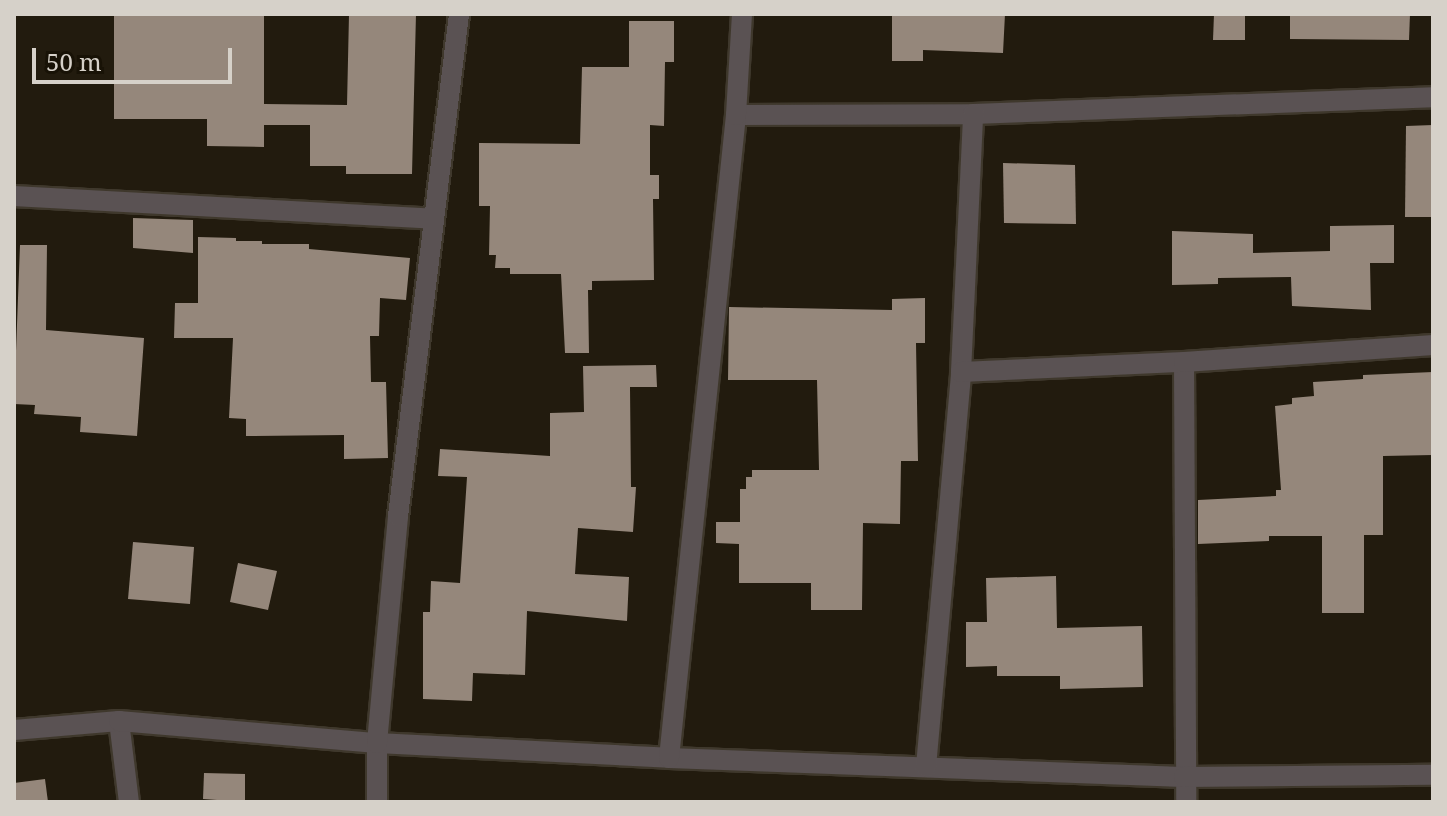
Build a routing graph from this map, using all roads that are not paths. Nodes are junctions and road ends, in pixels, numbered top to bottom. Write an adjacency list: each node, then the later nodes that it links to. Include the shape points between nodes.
1 (459, 14): 7 (street)
2 (742, 14): 5 (street)
3 (1433, 97): 4 (street)
4 (973, 114): 5 (street); 10 (street)
5 (736, 115): 14 (street)
6 (14, 196): 7 (street)
7 (433, 219): 13 (street)
8 (1433, 345): 9 (street)
9 (1184, 362): 10 (street); 17 (street)
10 (961, 372): 15 (street)
11 (119, 721): 12 (street); 13 (street); 18 (street)
12 (14, 730)
13 (377, 743): 14 (street); 19 (street)
14 (669, 758): 15 (street)
15 (926, 767): 17 (street)
16 (1433, 775): 17 (street)
17 (1184, 777): 20 (street)
18 (129, 802)
19 (377, 802)
20 (1186, 802)

